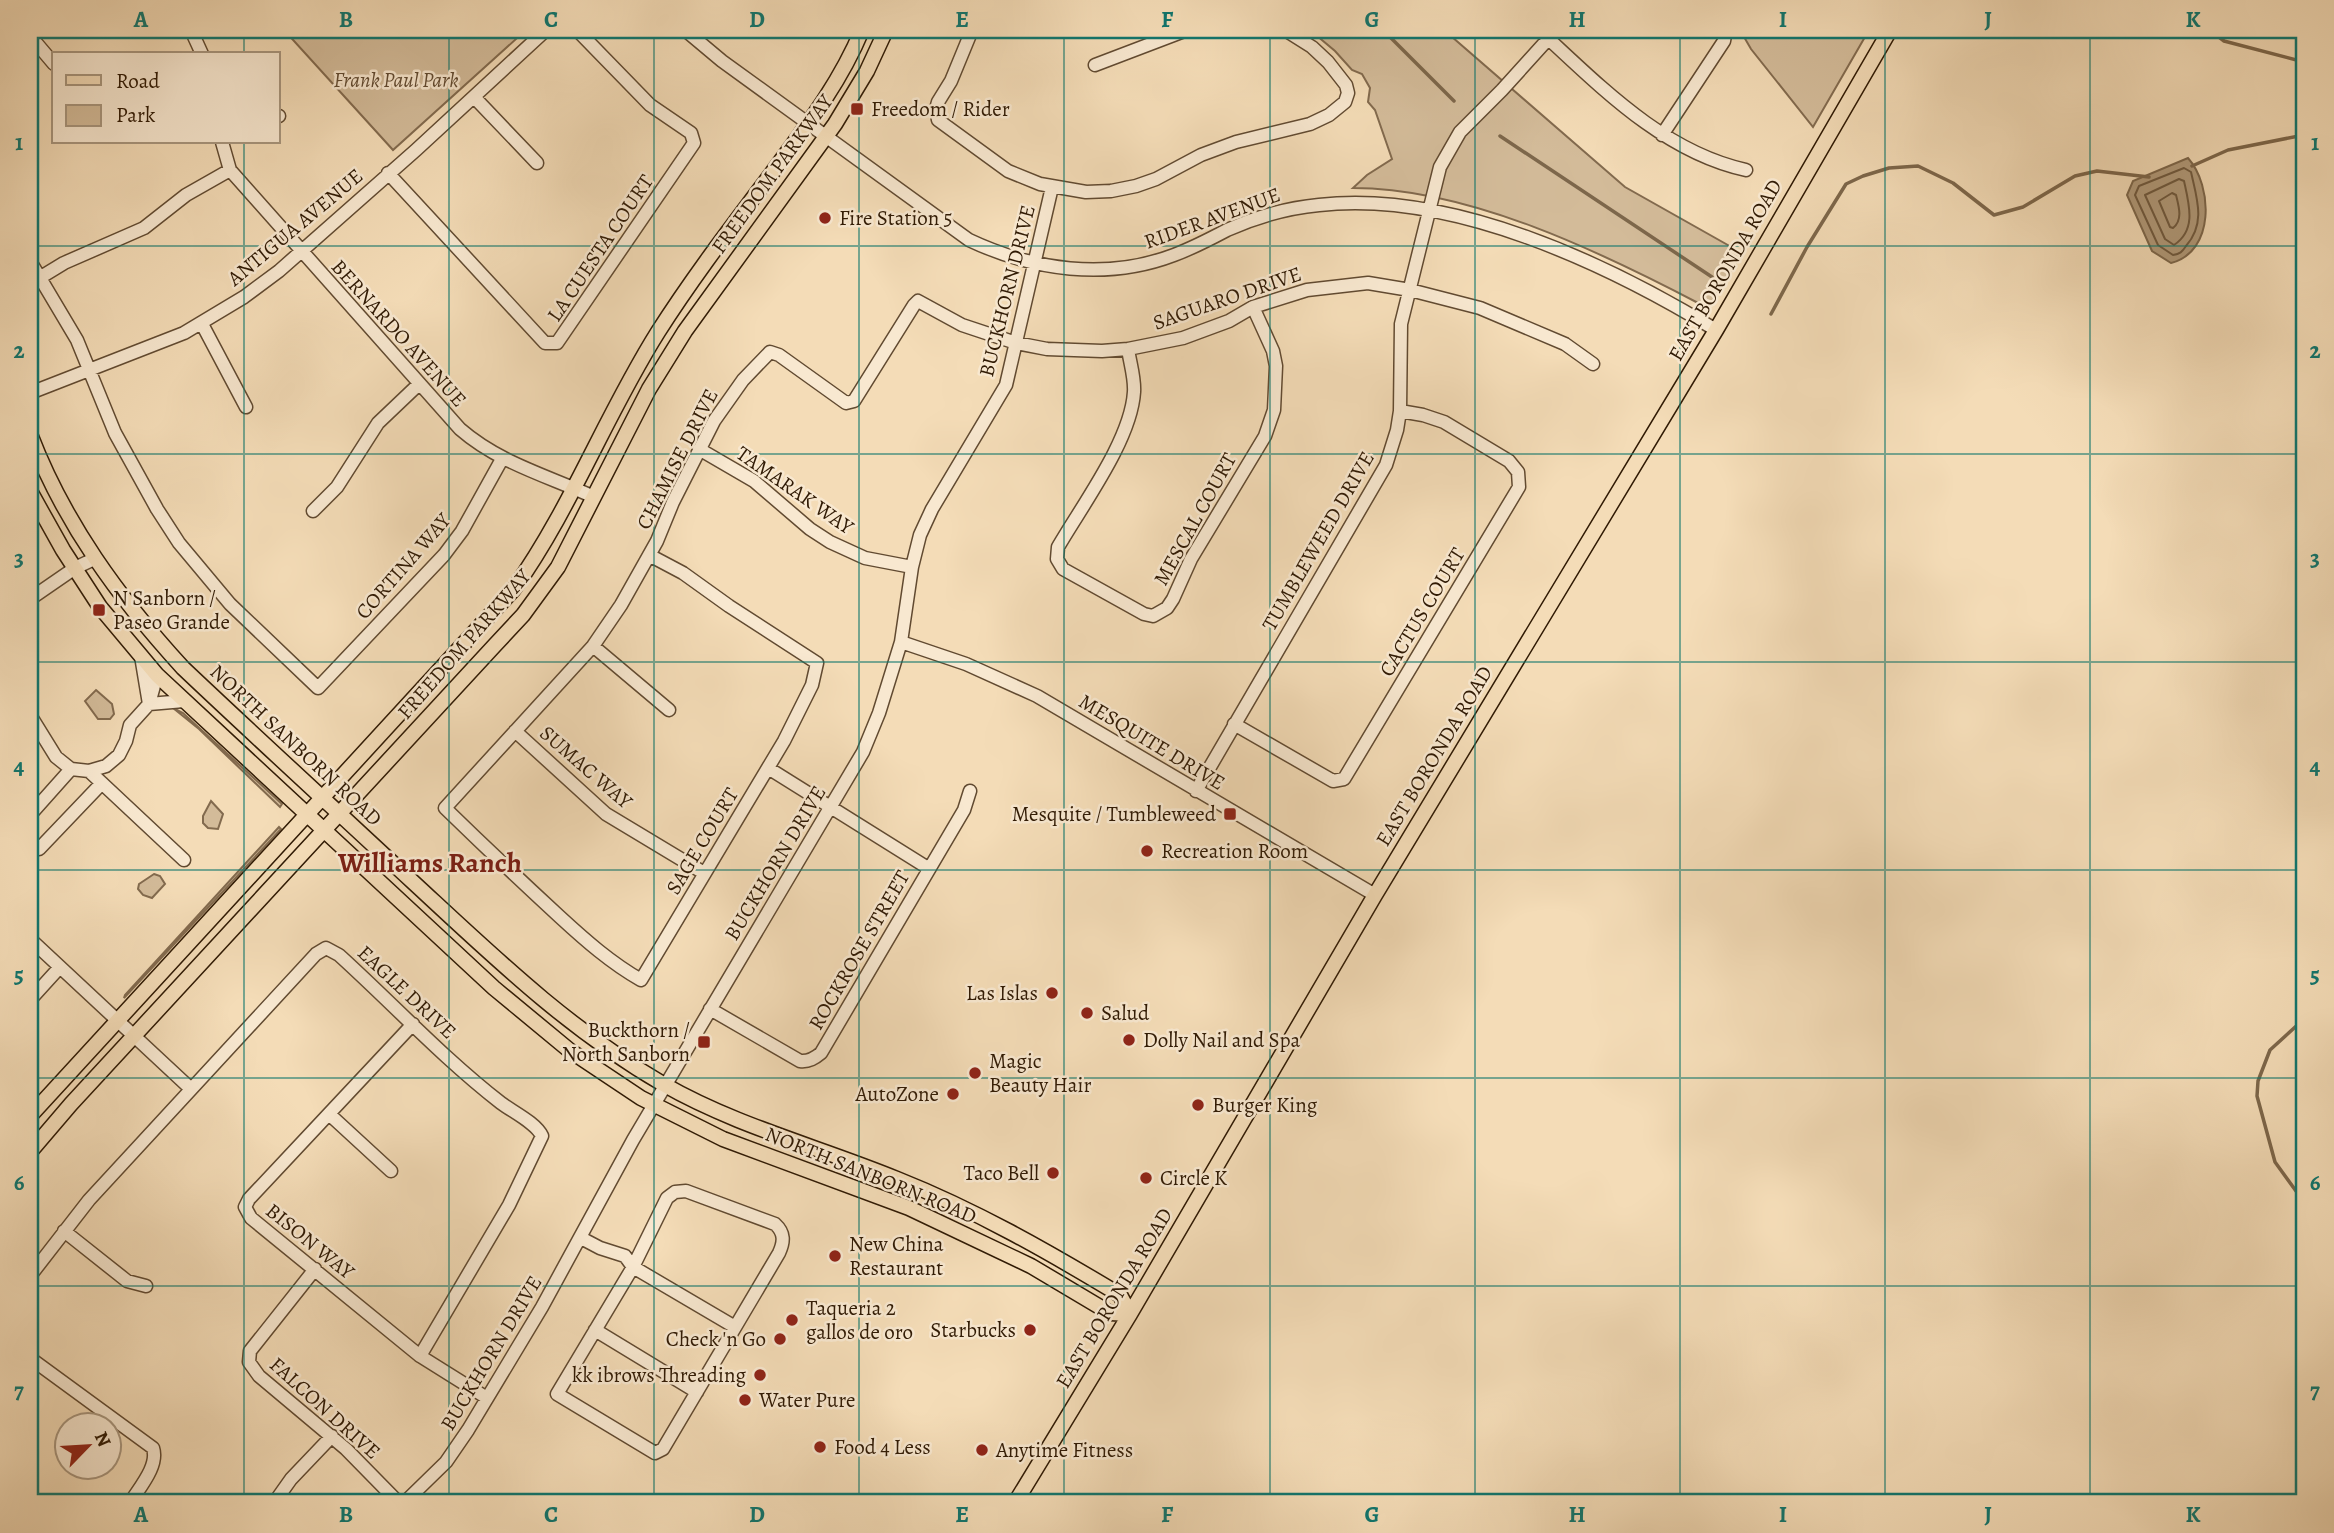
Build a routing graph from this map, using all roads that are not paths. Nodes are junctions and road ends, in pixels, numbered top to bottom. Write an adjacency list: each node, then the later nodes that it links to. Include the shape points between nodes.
1 (191, 30): 14 (street)
2 (546, 30): 17 (street, ANTIGUA AVENUE)
3 (577, 30): 25 (street, LA CUESTA COURT, via 650,105 691,133 694,143 557,343 545,343)
4 (685, 30): 18 (street, RIDER AVENUE)
5 (862, 30): 18 (main road, FREEDOM PARKWAY, via 840,77)
6 (886, 30): 20 (main road, FREEDOM PARKWAY)
7 (972, 30): 26 (street, via 938,102 938,120 1008,171)
8 (1187, 30): 16 (street)
9 (1285, 30): 26 (street, via 1312,47 1346,85 1348,97 1335,110 1310,124 1228,145 1136,186 1099,192)
10 (1726, 30): 19 (street, via 1724,41)
11 (1890, 30): 35 (main road, EAST BORONDA ROAD)
12 (1544, 34): 19 (street); 27 (street, TUMBLEWEED DRIVE, via 1502,90 1460,132 1440,167)
13 (34, 36): 15 (street)
14 (201, 52)
15 (52, 61)
16 (1095, 65)
17 (474, 97): 22 (street); 25 (street, ANTIGUA AVENUE)
18 (809, 124): 20 (street, RIDER AVENUE); 47 (main road, FREEDOM PARKWAY, via 660,330 615,404)
19 (1661, 135): 24 (street, via 1704,157)
20 (826, 137): 30 (street, RIDER AVENUE, via 969,240); 49 (main road, FREEDOM PARKWAY, via 685,331 649,389)
21 (223, 144): 23 (street, BERNARDO AVENUE)
22 (537, 163)
23 (230, 170): 28 (street, BERNARDO AVENUE); 31 (street, via 186,195 144,228)
24 (1746, 170)
25 (388, 173): 28 (street, ANTIGUA AVENUE)
26 (1052, 187): 30 (street, BUCKHORN DRIVE)
27 (1429, 209): 30 (street, RIDER AVENUE, via 1374,202 1317,205 1246,222 1173,256 1144,264 1091,270); 32 (street, TUMBLEWEED DRIVE); 35 (street, RIDER AVENUE, via 1572,256 1654,294)
28 (300, 252): 34 (street, ANTIGUA AVENUE, via 262,285); 40 (street, BERNARDO AVENUE)
29 (30, 261): 31 (street)
30 (1034, 264): 36 (street, BUCKHORN DRIVE)
31 (41, 277): 39 (street)
32 (1410, 290): 33 (street, SAGUARO DRIVE, via 1368,283 1335,285); 38 (street, SAGUARO DRIVE, via 1480,308 1566,344); 43 (street, TUMBLEWEED DRIVE, via 1401,324)
33 (1253, 307): 37 (street, SAGUARO DRIVE, via 1208,330); 37 (street, MESCAL COURT, via 1276,366 1274,410 1265,436 1191,559 1173,599 1153,616 1063,569 1057,559 1058,547 1127,426 1135,388)
34 (202, 324): 39 (street, ANTIGUA AVENUE); 42 (street)
35 (1716, 330): 83 (main road, EAST BORONDA ROAD)
36 (1016, 343): 37 (street, SAGUARO DRIVE, via 1075,350); 45 (street, CHAMISE DRIVE, via 962,325 918,302 854,401 846,403 770,352 729,397); 53 (street, BUCKHORN DRIVE, via 1006,385 929,515)
37 (1128, 349)
38 (1593, 365)
39 (89, 370): 41 (street, ANTIGUA AVENUE); 46 (street, CORTINA WAY, via 115,433 179,543 230,604 318,688 444,555 463,531)
40 (419, 384): 46 (street, BERNARDO AVENUE, via 460,429); 50 (street, via 378,423 337,487)
41 (30, 393)
42 (246, 407)
43 (1400, 411): 64 (street, TUMBLEWEED DRIVE, via 1378,483); 64 (street, CACTUS COURT, via 1444,422 1509,461 1518,472 1518,487 1344,779 1333,781)
44 (30, 434): 52 (main road, NORTH SANBORN ROAD)
45 (699, 449): 51 (street, CHAMISE DRIVE); 53 (street, TAMARAK WAY, via 761,486 830,542 865,558)
46 (502, 459): 47 (street, BERNARDO AVENUE)
47 (574, 488): 49 (street, BERNARDO AVENUE); 72 (main road, FREEDOM PARKWAY, via 539,554 513,590)
48 (30, 491): 54 (main road, NORTH SANBORN ROAD)
49 (594, 497): 75 (main road, FREEDOM PARKWAY, via 558,567 523,615)
50 (313, 511)
51 (649, 555): 57 (street, CHAMISE DRIVE); 66 (street, SAGE COURT, via 817,663 803,705)
52 (94, 559): 54 (street); 72 (main road, NORTH SANBORN ROAD, via 183,668)
53 (912, 567): 56 (street, BUCKHORN DRIVE)
54 (75, 568): 55 (street); 58 (main road, NORTH SANBORN ROAD)
55 (30, 599)
56 (901, 642): 71 (street, MESQUITE DRIVE, via 966,664 1037,696); 74 (street, BUCKHORN DRIVE, via 872,733)
57 (593, 646): 62 (street); 65 (street, CHAMISE DRIVE)
58 (141, 656): 59 (main road, NORTH SANBORN ROAD); 61 (street)
59 (158, 675): 60 (main road, NORTH SANBORN ROAD); 61 (street)
60 (184, 701): 61 (street); 76 (main road, NORTH SANBORN ROAD)
61 (149, 704): 68 (street, via 130,725 119,755 106,766)
62 (669, 710)
63 (30, 715): 67 (street, via 56,757)
64 (1234, 724): 71 (street, TUMBLEWEED DRIVE)
65 (515, 731): 73 (street, CHAMISE DRIVE); 82 (street, SUMAC WAY, via 606,814)
66 (768, 768): 74 (street); 82 (street, SAGE COURT)
67 (71, 769): 68 (street); 77 (street)
68 (89, 771): 69 (street)
69 (102, 783): 79 (street, via 39,849); 80 (street)
70 (970, 791): 81 (street, ROCKROSE STREET, via 967,805)
71 (1196, 791): 83 (street, MESQUITE DRIVE)
72 (323, 799): 75 (main road, NORTH SANBORN ROAD); 76 (main road, FREEDOM PARKWAY)
73 (445, 808): 82 (street, SAGE COURT, via 574,930 640,980)
74 (830, 808): 81 (street); 87 (street, BUCKHORN DRIVE)
75 (339, 814): 78 (main road, FREEDOM PARKWAY); 91 (main road, NORTH SANBORN ROAD, via 565,1020)
76 (307, 815): 78 (main road, NORTH SANBORN ROAD); 88 (main road, FREEDOM PARKWAY)
77 (30, 816)
78 (324, 830): 90 (main road, FREEDOM PARKWAY); 93 (main road, NORTH SANBORN ROAD, via 522,1013 594,1069)
79 (30, 840)
80 (184, 860)
81 (928, 868): 87 (street, ROCKROSE STREET, via 817,1056 800,1061)
82 (704, 873)
83 (1375, 895): 104 (main road, EAST BORONDA ROAD)
84 (30, 939): 85 (street)
85 (60, 967): 86 (street); 88 (street)
86 (30, 1000)
87 (710, 1009): 91 (street, BUCKHORN DRIVE)
88 (118, 1020): 90 (street); 95 (main road, FREEDOM PARKWAY)
89 (413, 1024): 92 (street, EAGLE DRIVE, via 340,955 326,948); 94 (street, BISON WAY); 107 (street, EAGLE DRIVE, via 472,1080 542,1136 509,1205)
90 (135, 1036): 92 (street); 96 (main road, FREEDOM PARKWAY)
91 (666, 1086): 93 (street, BUCKHORN DRIVE); 104 (main road, NORTH SANBORN ROAD, via 759,1129 894,1178 990,1220 1120,1295)
92 (191, 1089): 98 (street, EAGLE DRIVE)
93 (654, 1105): 99 (street, BUCKHORN DRIVE); 104 (main road, NORTH SANBORN ROAD, via 723,1139 909,1208 1031,1266 1110,1313)
94 (329, 1114): 97 (street); 101 (street, BISON WAY, via 245,1207 251,1218)
95 (30, 1116)
96 (30, 1152)
97 (391, 1171)
98 (64, 1231): 102 (street, EAGLE DRIVE); 103 (street, via 127,1281)
99 (581, 1238): 100 (street, via 620,1266); 110 (street, BUCKHORN DRIVE)
100 (633, 1267): 105 (street); 105 (street, via 667,1198 675,1192 686,1191 775,1224 783,1235 782,1246); 106 (street)
101 (315, 1269): 107 (street, BISON WAY); 111 (street, FALCON DRIVE, via 248,1359 252,1370)
102 (30, 1276)
103 (146, 1286)
104 (1130, 1314): 115 (main road, EAST BORONDA ROAD)
105 (735, 1327): 109 (street)
106 (595, 1331): 109 (street); 109 (street, via 557,1395 652,1452 663,1449)
107 (420, 1356): 110 (street, BISON WAY)
108 (30, 1358): 112 (street, via 153,1448 153,1464)
109 (697, 1392)
110 (487, 1398): 114 (street, BUCKHORN DRIVE, via 446,1462)
111 (332, 1436): 113 (street); 114 (street, FALCON DRIVE)
112 (130, 1503)
113 (274, 1503)
114 (401, 1503)
115 (1015, 1503)

